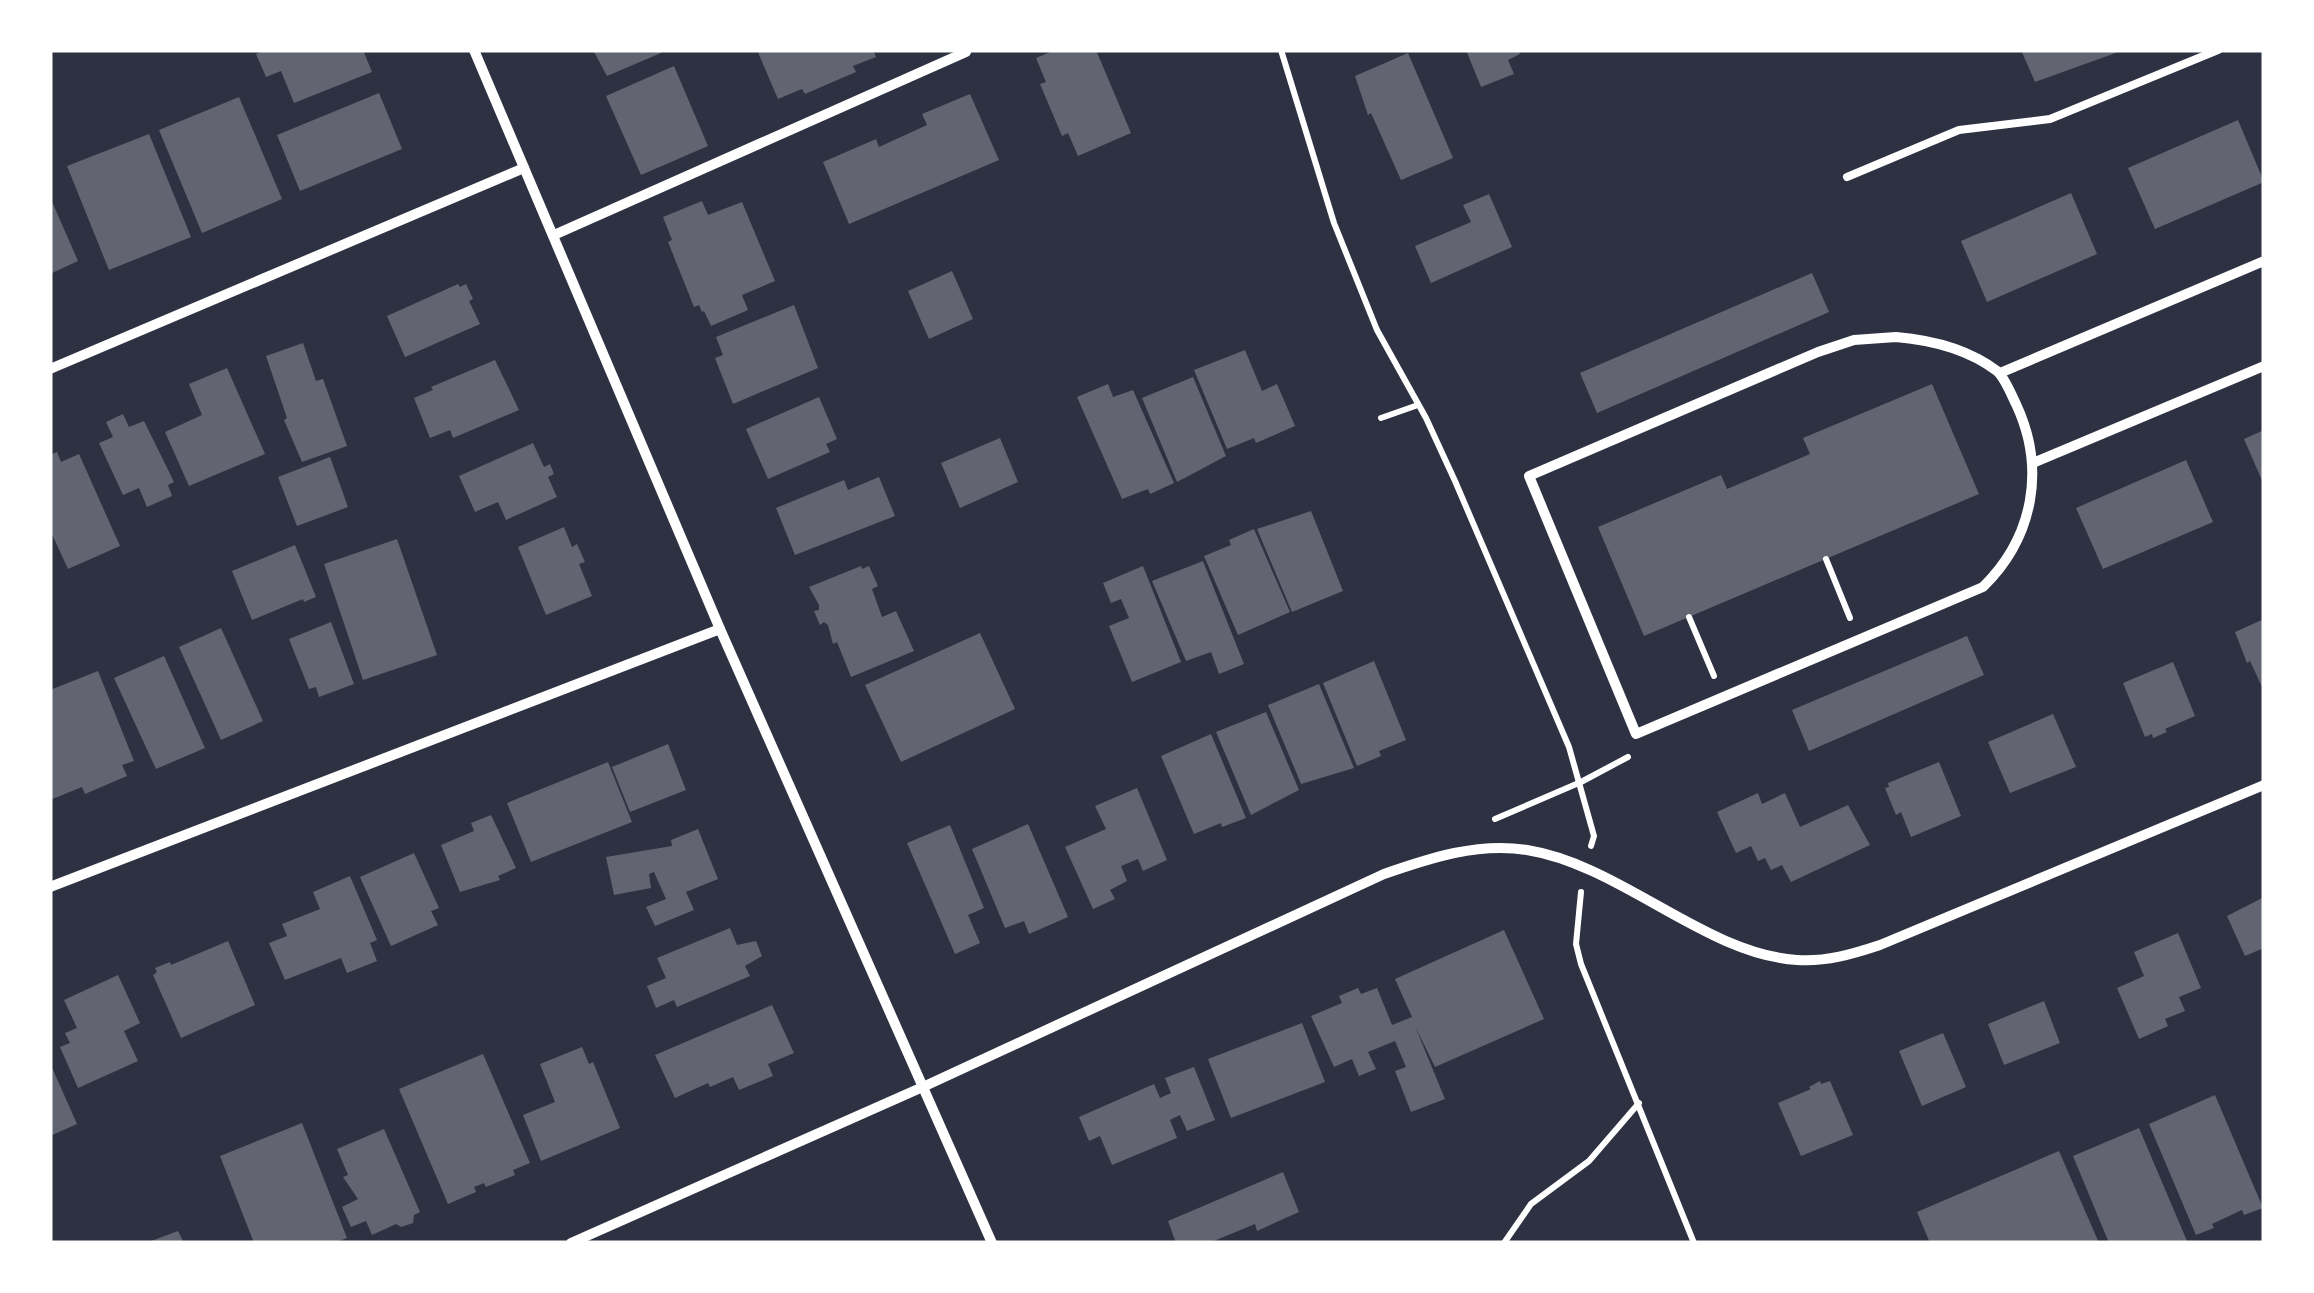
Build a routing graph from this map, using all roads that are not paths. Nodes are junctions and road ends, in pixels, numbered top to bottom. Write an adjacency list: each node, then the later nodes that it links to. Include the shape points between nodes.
1 (474, 50): 4 (street)
2 (2218, 50): 5 (lane, via 2050,118 1958,130)
3 (966, 52): 6 (street)
4 (524, 168): 6 (street); 9 (street)
5 (1848, 177)
6 (554, 235): 12 (street)
7 (2264, 261): 10 (street)
8 (2264, 366): 11 (street)
9 (50, 369)
10 (2000, 373): 11 (street, via 2028,432); 11 (street, via 1930,340 1854,340 1529,476 1636,734 1984,587 2020,535)
11 (2033, 463)
12 (720, 629): 14 (street); 15 (street)
13 (2264, 785): 15 (street, via 1880,945 1824,960 1795,960 1728,941 1586,868 1527,850 1437,857)
14 (50, 887)
15 (924, 1086): 16 (street); 17 (street)
16 (571, 1243)
17 (992, 1243)

